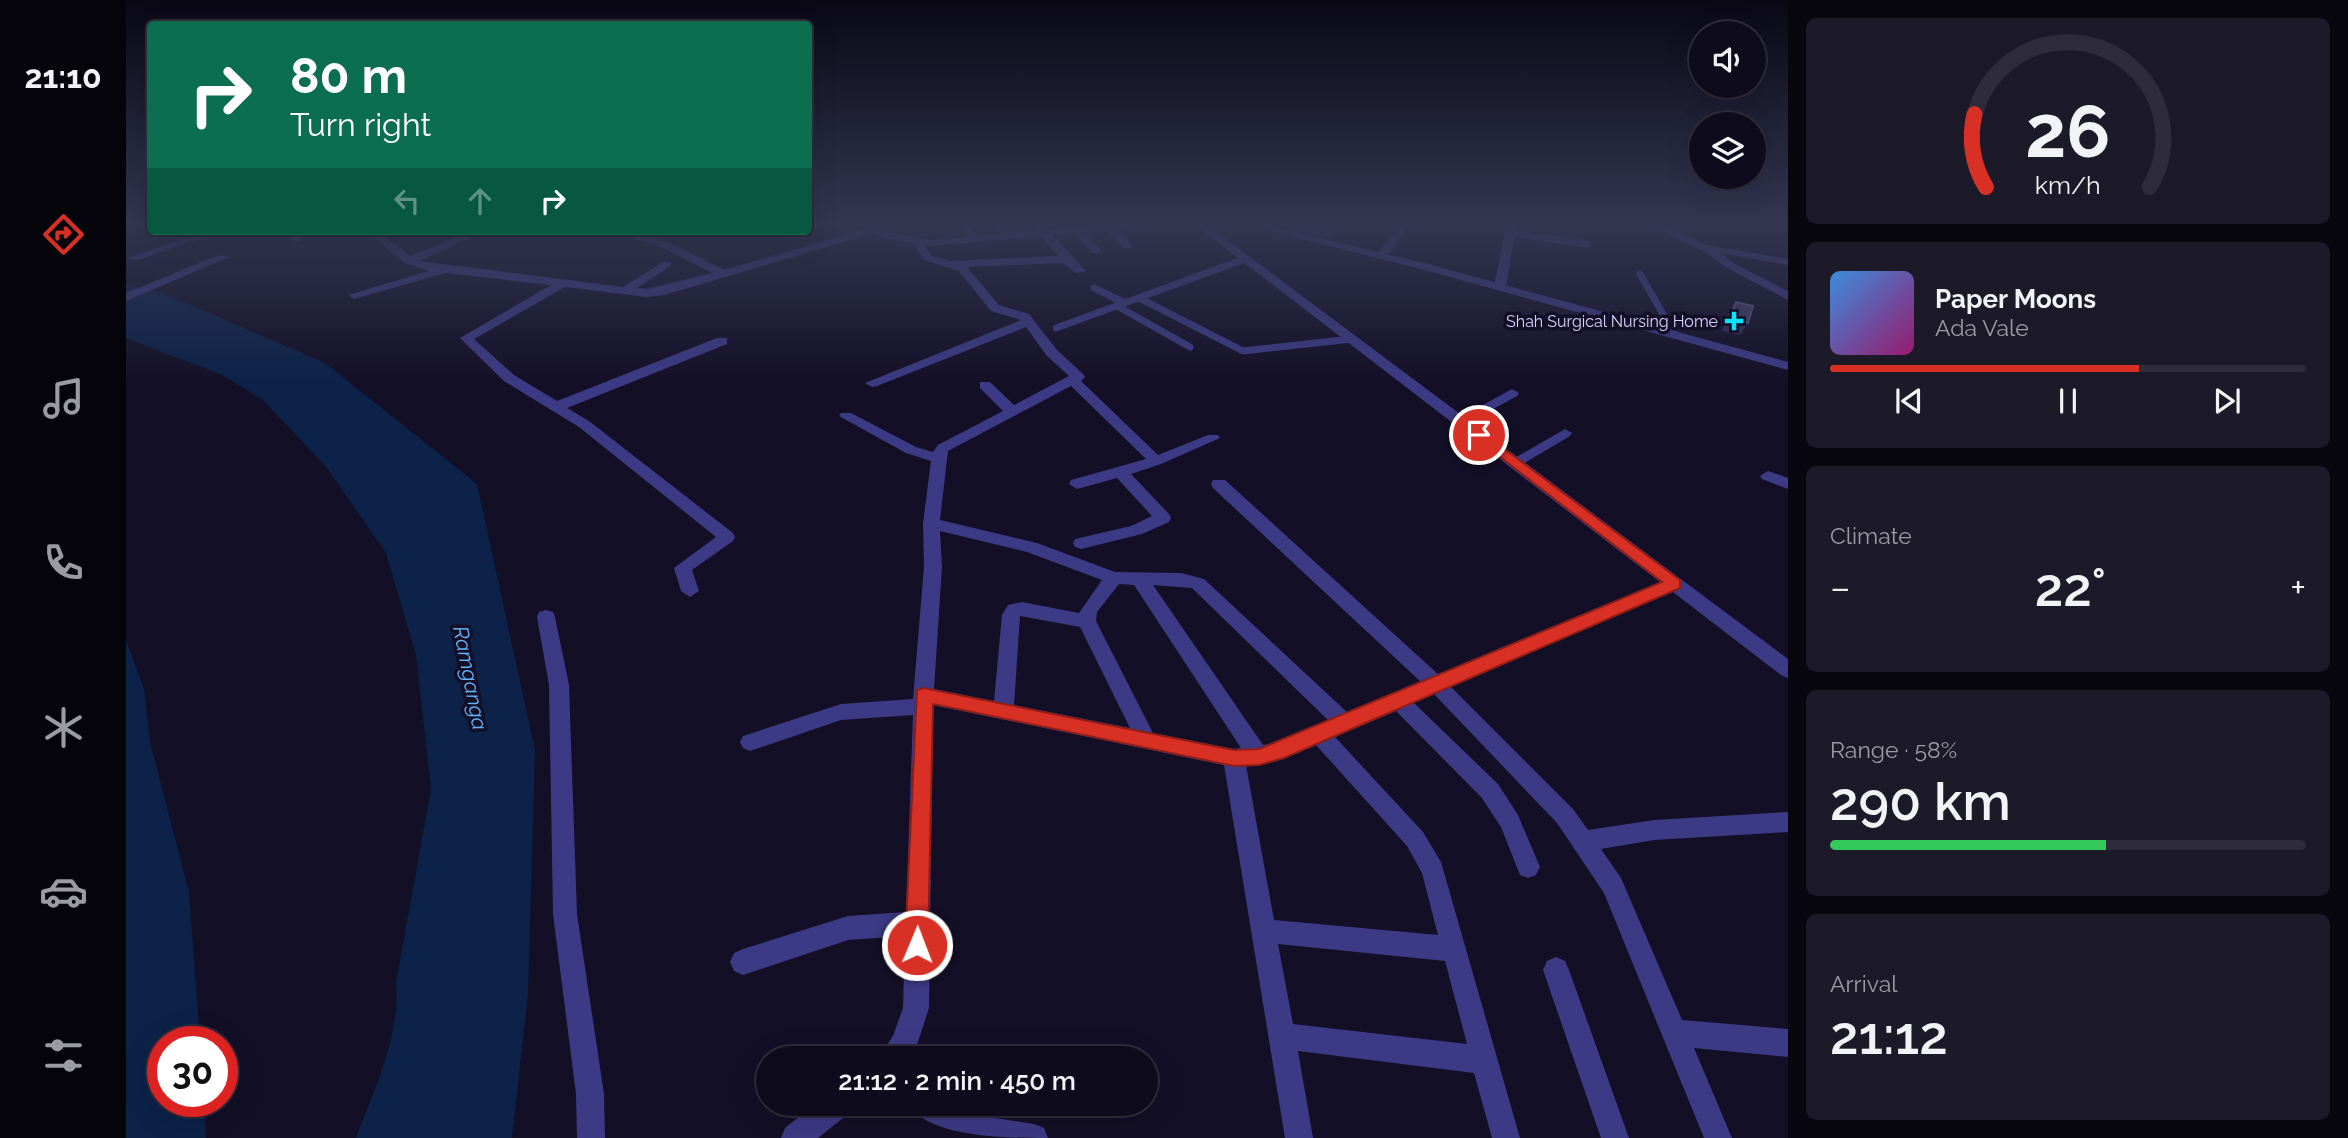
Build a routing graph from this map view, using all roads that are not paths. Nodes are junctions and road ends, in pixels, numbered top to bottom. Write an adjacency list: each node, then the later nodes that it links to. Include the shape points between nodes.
1 (169, 278): 19 (street)
2 (417, 278): 17 (street)
3 (509, 278): 13 (street)
4 (645, 278): 16 (street)
5 (709, 278): 16 (street, via 664,291)
6 (970, 278): 22 (street, via 995,308)
7 (1195, 278): 20 (lane)
8 (1271, 278): 25 (street)
9 (1466, 278): 14 (street)
10 (1502, 278): 14 (street)
11 (1642, 278): 24 (lane)
12 (1756, 278): 18 (street)
13 (562, 284): 16 (street); 33 (street, via 466,338 509,379)
14 (1500, 287): 24 (street)
15 (1094, 288): 21 (lane)
16 (624, 291)
17 (354, 295)
18 (1788, 296)
19 (126, 297)
20 (1140, 299): 21 (lane); 25 (lane, via 1243,351)
21 (1121, 305): 23 (lane); 27 (lane)
22 (1029, 321): 29 (street, via 1052,353 1078,375); 30 (street)
23 (1056, 328)
24 (1675, 335): 28 (street)
25 (1352, 339): 36 (street)
26 (722, 341): 33 (street)
27 (1190, 346)
28 (1788, 366)
29 (1072, 380): 34 (street); 40 (street)
30 (872, 383)
31 (985, 385): 34 (street)
32 (1513, 393): 36 (street)
33 (556, 407): 52 (street, via 727,537 683,568)
34 (1011, 410): 39 (street, via 943,448)
35 (846, 416): 39 (street, via 911,450)
36 (1461, 421): 41 (street)
37 (1564, 433): 41 (street)
38 (1213, 438): 40 (street)
39 (938, 458): 47 (street)
40 (1156, 461): 42 (street)
41 (1516, 462): 51 (street)
42 (1119, 472): 44 (street); 48 (street, via 1163,518 1136,530)
43 (1768, 476): 46 (street)
44 (1077, 484)
45 (1219, 484): 56 (street)
46 (1788, 484)
47 (931, 523): 49 (street, via 1031,547); 57 (street, via 933,567)
48 (1081, 543)
49 (1114, 578): 50 (street); 54 (street, via 1088,611)
50 (1140, 580): 60 (street, via 1198,583); 64 (street)
51 (1674, 584): 55 (street); 56 (street)
52 (690, 591)
53 (546, 617): 80 (street, via 559,685 565,914 590,1094)
54 (1087, 621): 59 (street, via 1014,610); 62 (street)
55 (1788, 670)
56 (1436, 684): 58 (street); 66 (street, via 1566,816)
57 (924, 700): 59 (street); 63 (street, via 841,712); 68 (street)
58 (1398, 700): 60 (street); 67 (street, via 1490,791 1510,822)
59 (1003, 711): 62 (street)
60 (1345, 723): 61 (street)
61 (1319, 734): 64 (street); 70 (street, via 1426,856)
62 (1146, 740): 64 (street)
63 (750, 742)
64 (1247, 758): 69 (street)
65 (1784, 827): 66 (street, via 1654,830)
66 (1582, 841): 73 (street, via 1613,886)
67 (1528, 867)
68 (917, 923): 71 (street, via 848,928); 76 (street, via 916,1009)
69 (1266, 931): 70 (street); 74 (street)
70 (1454, 949): 77 (street)
71 (743, 962)
72 (1556, 970): 85 (street)
73 (1675, 1033): 75 (street); 86 (street)
74 (1283, 1036): 77 (street); 83 (street)
75 (1788, 1044)
76 (903, 1046)
77 (1484, 1060): 84 (street)
78 (823, 1116): 81 (street)
79 (935, 1116): 82 (street, via 964,1128)
80 (591, 1138)
81 (795, 1138)
82 (1034, 1138)
83 (1299, 1138)
84 (1506, 1138)
85 (1615, 1138)
86 (1718, 1138)

